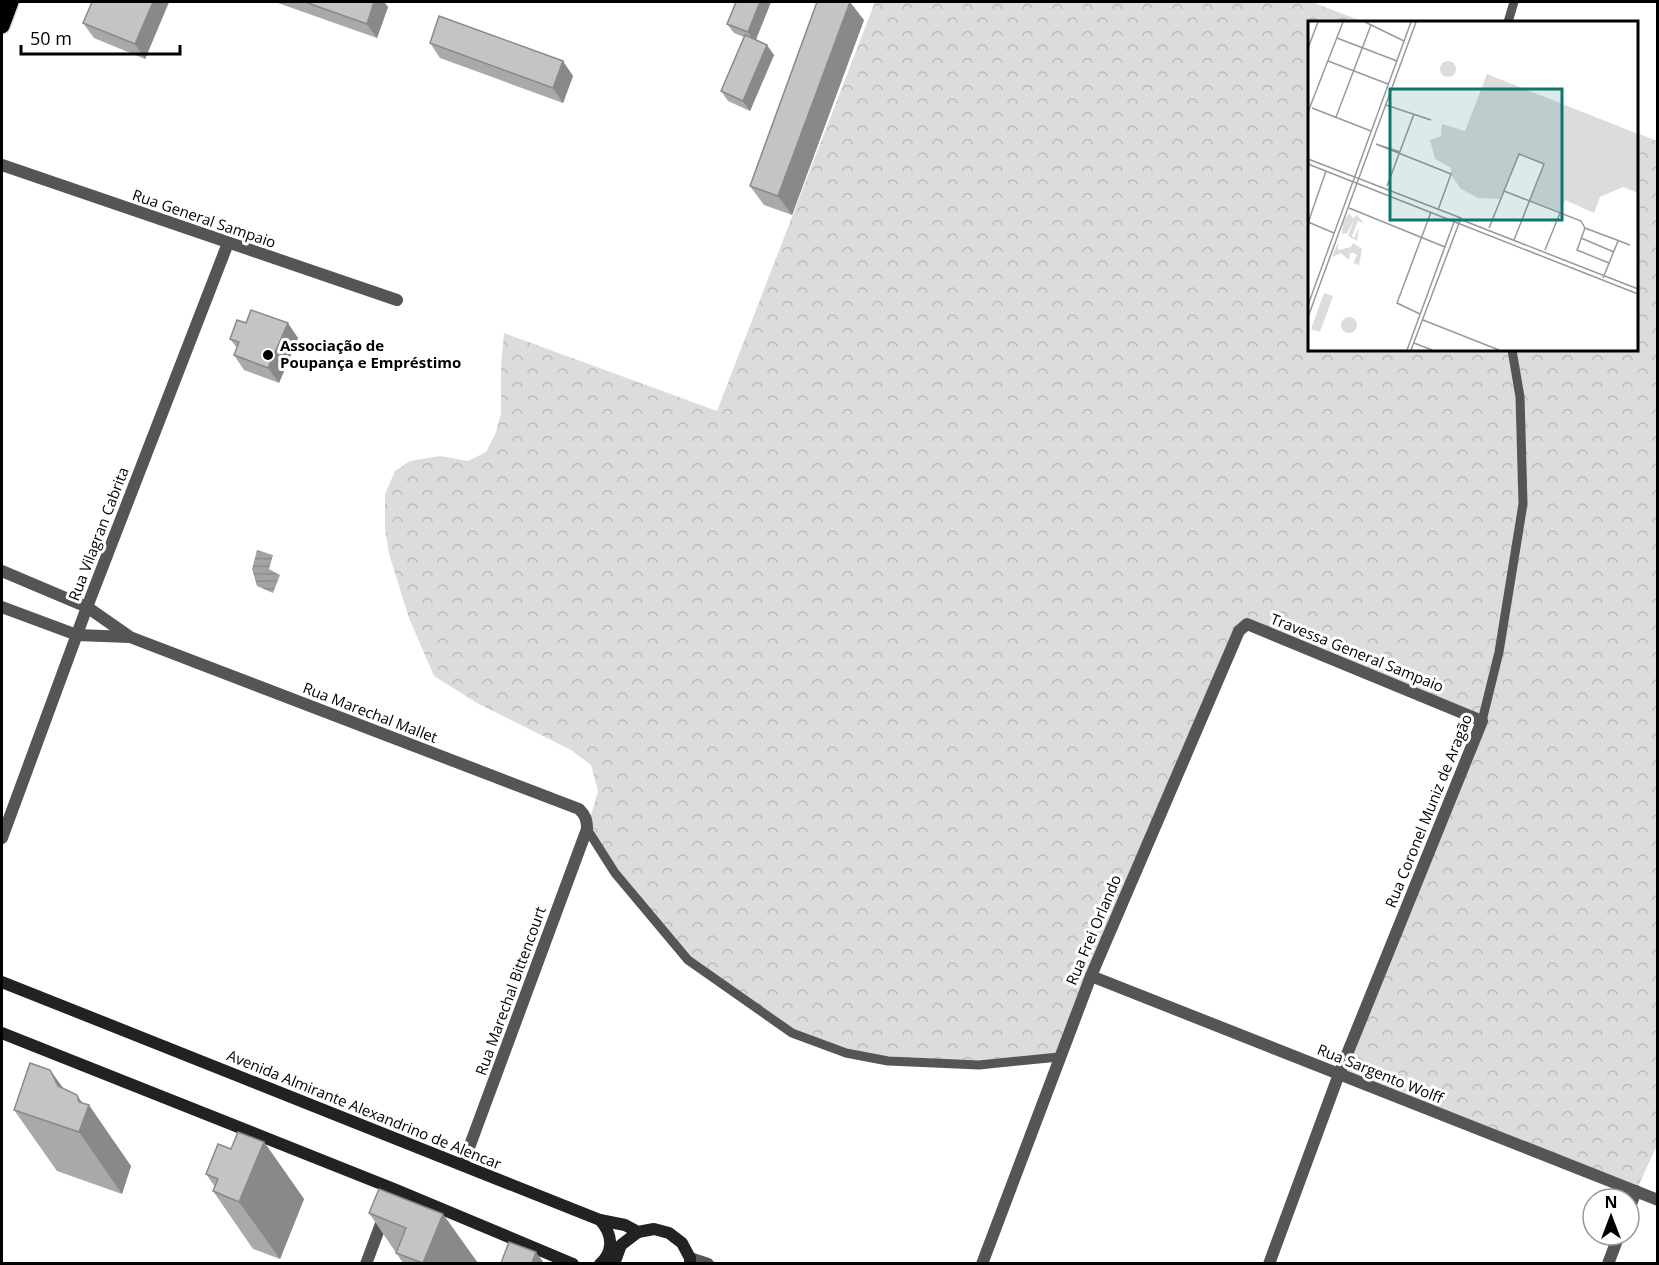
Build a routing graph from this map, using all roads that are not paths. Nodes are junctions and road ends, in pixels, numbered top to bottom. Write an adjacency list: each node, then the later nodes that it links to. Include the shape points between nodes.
1 (11, 2): 4 (main road)
2 (1514, 2): 3 (lane)
3 (1508, 21)
4 (2, 26)
5 (2, 165): 6 (street, Rua General Sampaio)
6 (228, 243): 7 (street, Rua General Sampaio); 11 (street, Rua Vilagran Cabrita)
7 (397, 300)
8 (1512, 351): 15 (lane, Rua Coronel Muniz de Aragão, via 1520,397 1523,504)
9 (2, 571): 11 (street, Rua Marechal Mallet)
10 (2, 607): 13 (street, Rua Marechal Mallet)
11 (87, 607): 13 (street, Rua Vilagran Cabrita); 14 (street, Rua Marechal Mallet)
12 (1254, 627): 15 (street, Travessa General Sampaio); 18 (street, Rua Frei Orlando, via 1247,624 1239,631)
13 (77, 635): 14 (street, Rua Marechal Mallet); 17 (street, Rua Vilagran Cabrita)
14 (130, 637): 16 (street, Rua Marechal Mallet, via 579,809 587,820)
15 (1482, 721): 22 (street, Rua Coronel Muniz de Aragão)
16 (587, 828): 21 (lane, via 615,873 688,960 792,1033 846,1053 888,1061 979,1065); 23 (street, Rua Marechal Bittencourt)
17 (2, 838)
18 (1091, 976): 21 (street, Rua Frei Orlando); 22 (street, Rua Sargento Wolff)
19 (2, 982): 23 (main road, Avenida Almirante Alexandrino de Alencar)
20 (2, 1033): 25 (main road)
21 (1059, 1058): 37 (street, Rua Frei Orlando)
22 (1339, 1074): 24 (street, Rua Sargento Wolff); 38 (street, Rua Coronel Muniz de Aragão)
23 (463, 1164): 28 (main road, Avenida Almirante Alexandrino de Alencar)
24 (1626, 1187)
25 (394, 1189): 32 (street); 33 (main road)
26 (1641, 1193): 27 (street, Rua Sargento Wolff)
27 (1658, 1200)
28 (600, 1220): 29 (main road, Avenida Almirante Alexandrino de Alencar, via 626,1225); 34 (main road, via 611,1244)
29 (638, 1232): 31 (main road, Avenida Almirante Alexandrino de Alencar, via 654,1229 669,1233 682,1243); 35 (main road, via 621,1245)
30 (1614, 1247): 39 (street)
31 (690, 1261): 36 (street, Avenida Almirante Alexandrino de Alencar)
32 (366, 1263)
33 (570, 1263)
34 (600, 1263)
35 (614, 1263)
36 (708, 1263)
37 (982, 1263)
38 (1269, 1263)
39 (1608, 1263)

